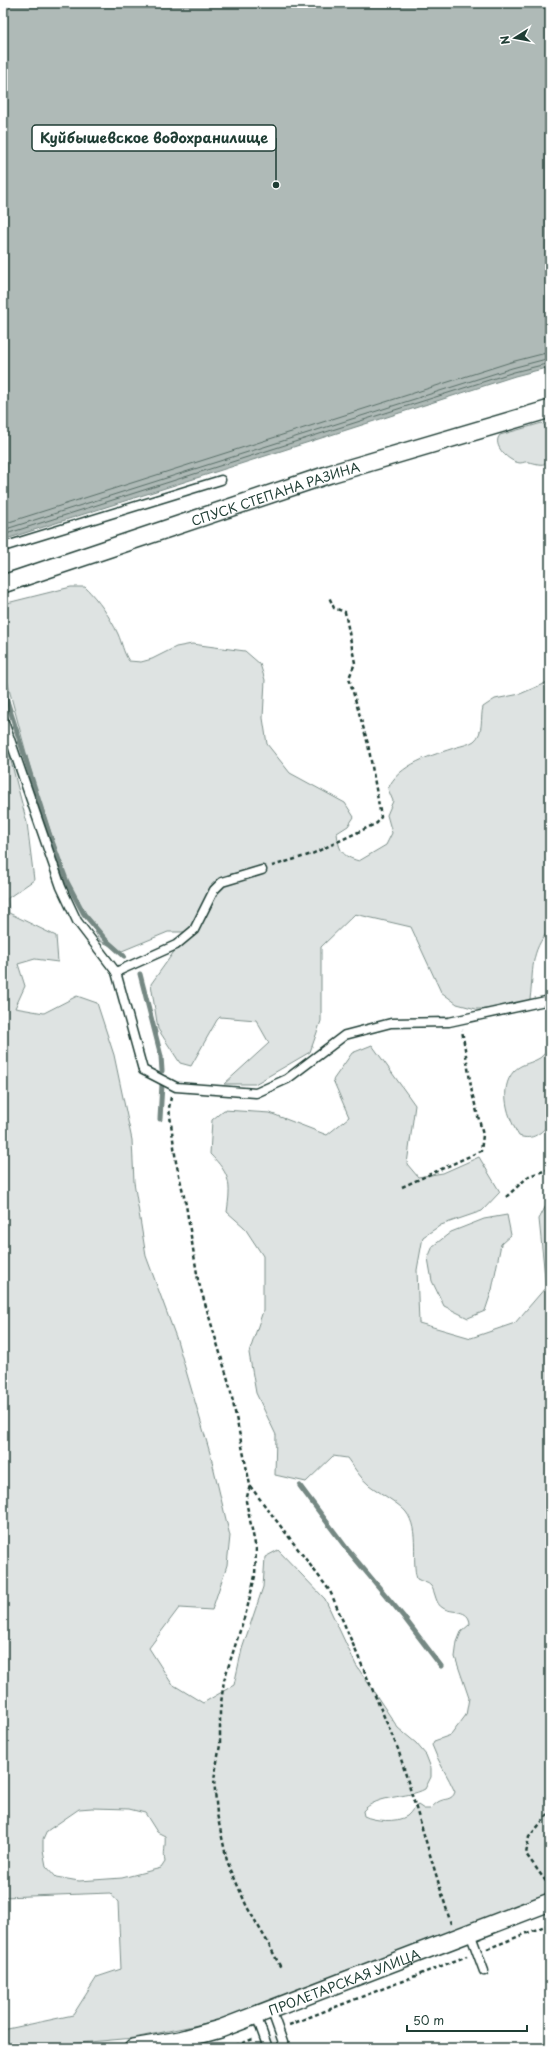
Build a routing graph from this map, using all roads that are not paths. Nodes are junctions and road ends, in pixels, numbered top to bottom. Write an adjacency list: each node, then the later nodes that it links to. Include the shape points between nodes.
1 (550, 409): 4 (street, СПУСК СТЕПАНА РАЗИНА, via 330,474)
2 (221, 480): 3 (lane)
3 (3, 547)
4 (3, 584)
5 (3, 719): 7 (lane, via 61,887 77,921)
6 (262, 870): 7 (lane, via 222,882 210,896 200,921 188,935 176,945)
7 (116, 972): 8 (lane, via 143,1070 172,1086 256,1093 287,1079 345,1035 391,1023 449,1022)
8 (550, 1000)
9 (550, 1902): 10 (street, ПРОЛЕТАРСКАЯ УЛИЦА)
10 (463, 1936): 11 (lane, via 478,1952); 12 (street, ПРОЛЕТАРСКАЯ УЛИЦА)
11 (484, 1971)
12 (264, 2012): 13 (street, ПРОЛЕТАРСКАЯ УЛИЦА, via 206,2033); 14 (lane, via 263,2035); 15 (lane, via 278,2029)
13 (133, 2048)
14 (268, 2048)
15 (285, 2048)

